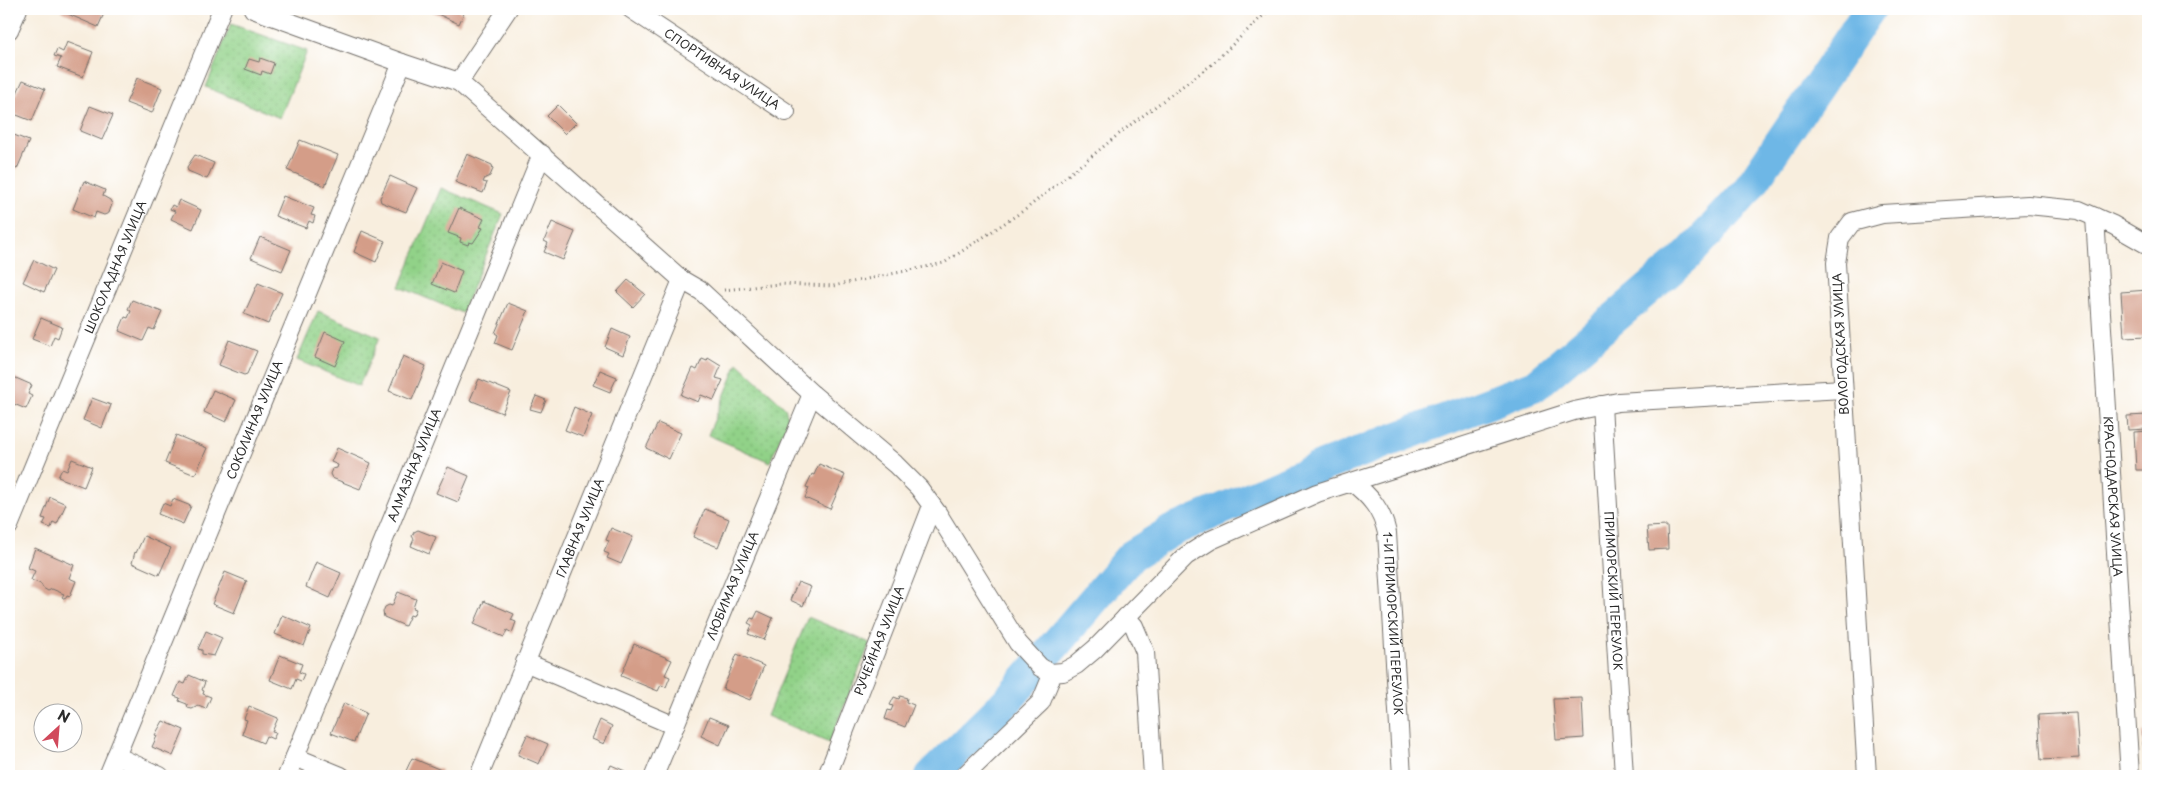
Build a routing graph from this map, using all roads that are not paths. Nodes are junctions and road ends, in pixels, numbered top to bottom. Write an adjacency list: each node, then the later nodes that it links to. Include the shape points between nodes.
1 (18, 9): 7 (street)
2 (222, 9): 20 (street, ШОКОЛАДНАЯ УЛИЦА)
3 (253, 9): 6 (street)
4 (508, 9): 9 (street)
5 (631, 9): 10 (street, СПОРТИВНАЯ УЛИЦА)
6 (273, 12): 8 (street)
7 (9, 30)
8 (402, 63): 9 (street); 25 (street, СОКОЛИНАЯ УЛИЦА)
9 (459, 82): 11 (street)
10 (786, 112)
11 (542, 154): 14 (street); 26 (street, АЛМАЗНАЯ УЛИЦА)
12 (2096, 217): 13 (street, ВОЛОГОДСКАЯ УЛИЦА); 15 (street, ВОЛОГОДСКАЯ УЛИЦА, via 2079,210 2028,205 1882,214 1852,222 1840,238 1836,263); 39 (street, КРАСНОДАРСКАЯ УЛИЦА)
13 (2148, 245)
14 (682, 280): 16 (street, via 701,291); 22 (street, ГЛАВНАЯ УЛИЦА)
15 (1843, 389): 17 (street); 38 (street, ВОЛОГОДСКАЯ УЛИЦА)
16 (812, 394): 19 (street, via 895,464); 24 (street, ЛЮБИМАЯ УЛИЦА)
17 (1602, 405): 18 (street, via 1574,411); 37 (street, ПРИМОРСКИЙ ПЕРЕУЛОК)
18 (1352, 482): 21 (street, via 1317,493 1211,540 1186,556); 36 (street, 1-И ПРИМОРСКИЙ ПЕРЕУЛОК, via 1375,504 1384,518 1387,533)
19 (932, 506): 23 (street, via 1018,643); 33 (street, РУЧЕЙНАЯ УЛИЦА)
20 (9, 526)
21 (1126, 617): 23 (street, via 1076,665 1063,672); 35 (street, via 1134,626 1145,652)
22 (525, 662): 24 (street); 31 (street, ГЛАВНАЯ УЛИЦА)
23 (1041, 666): 34 (street, via 1047,690 1037,706)
24 (675, 726): 32 (street, ЛЮБИМАЯ УЛИЦА)
25 (116, 756): 27 (street, СОКОЛИНАЯ УЛИЦА); 28 (street)
26 (295, 756): 29 (street, АЛМАЗНАЯ УЛИЦА); 30 (street)
27 (108, 776)
28 (160, 776)
29 (287, 776)
30 (341, 776)
31 (478, 776)
32 (654, 776)
33 (827, 776)
34 (964, 776)
35 (1153, 776)
36 (1402, 776)
37 (1624, 776)
38 (1867, 776)
39 (2130, 776)

